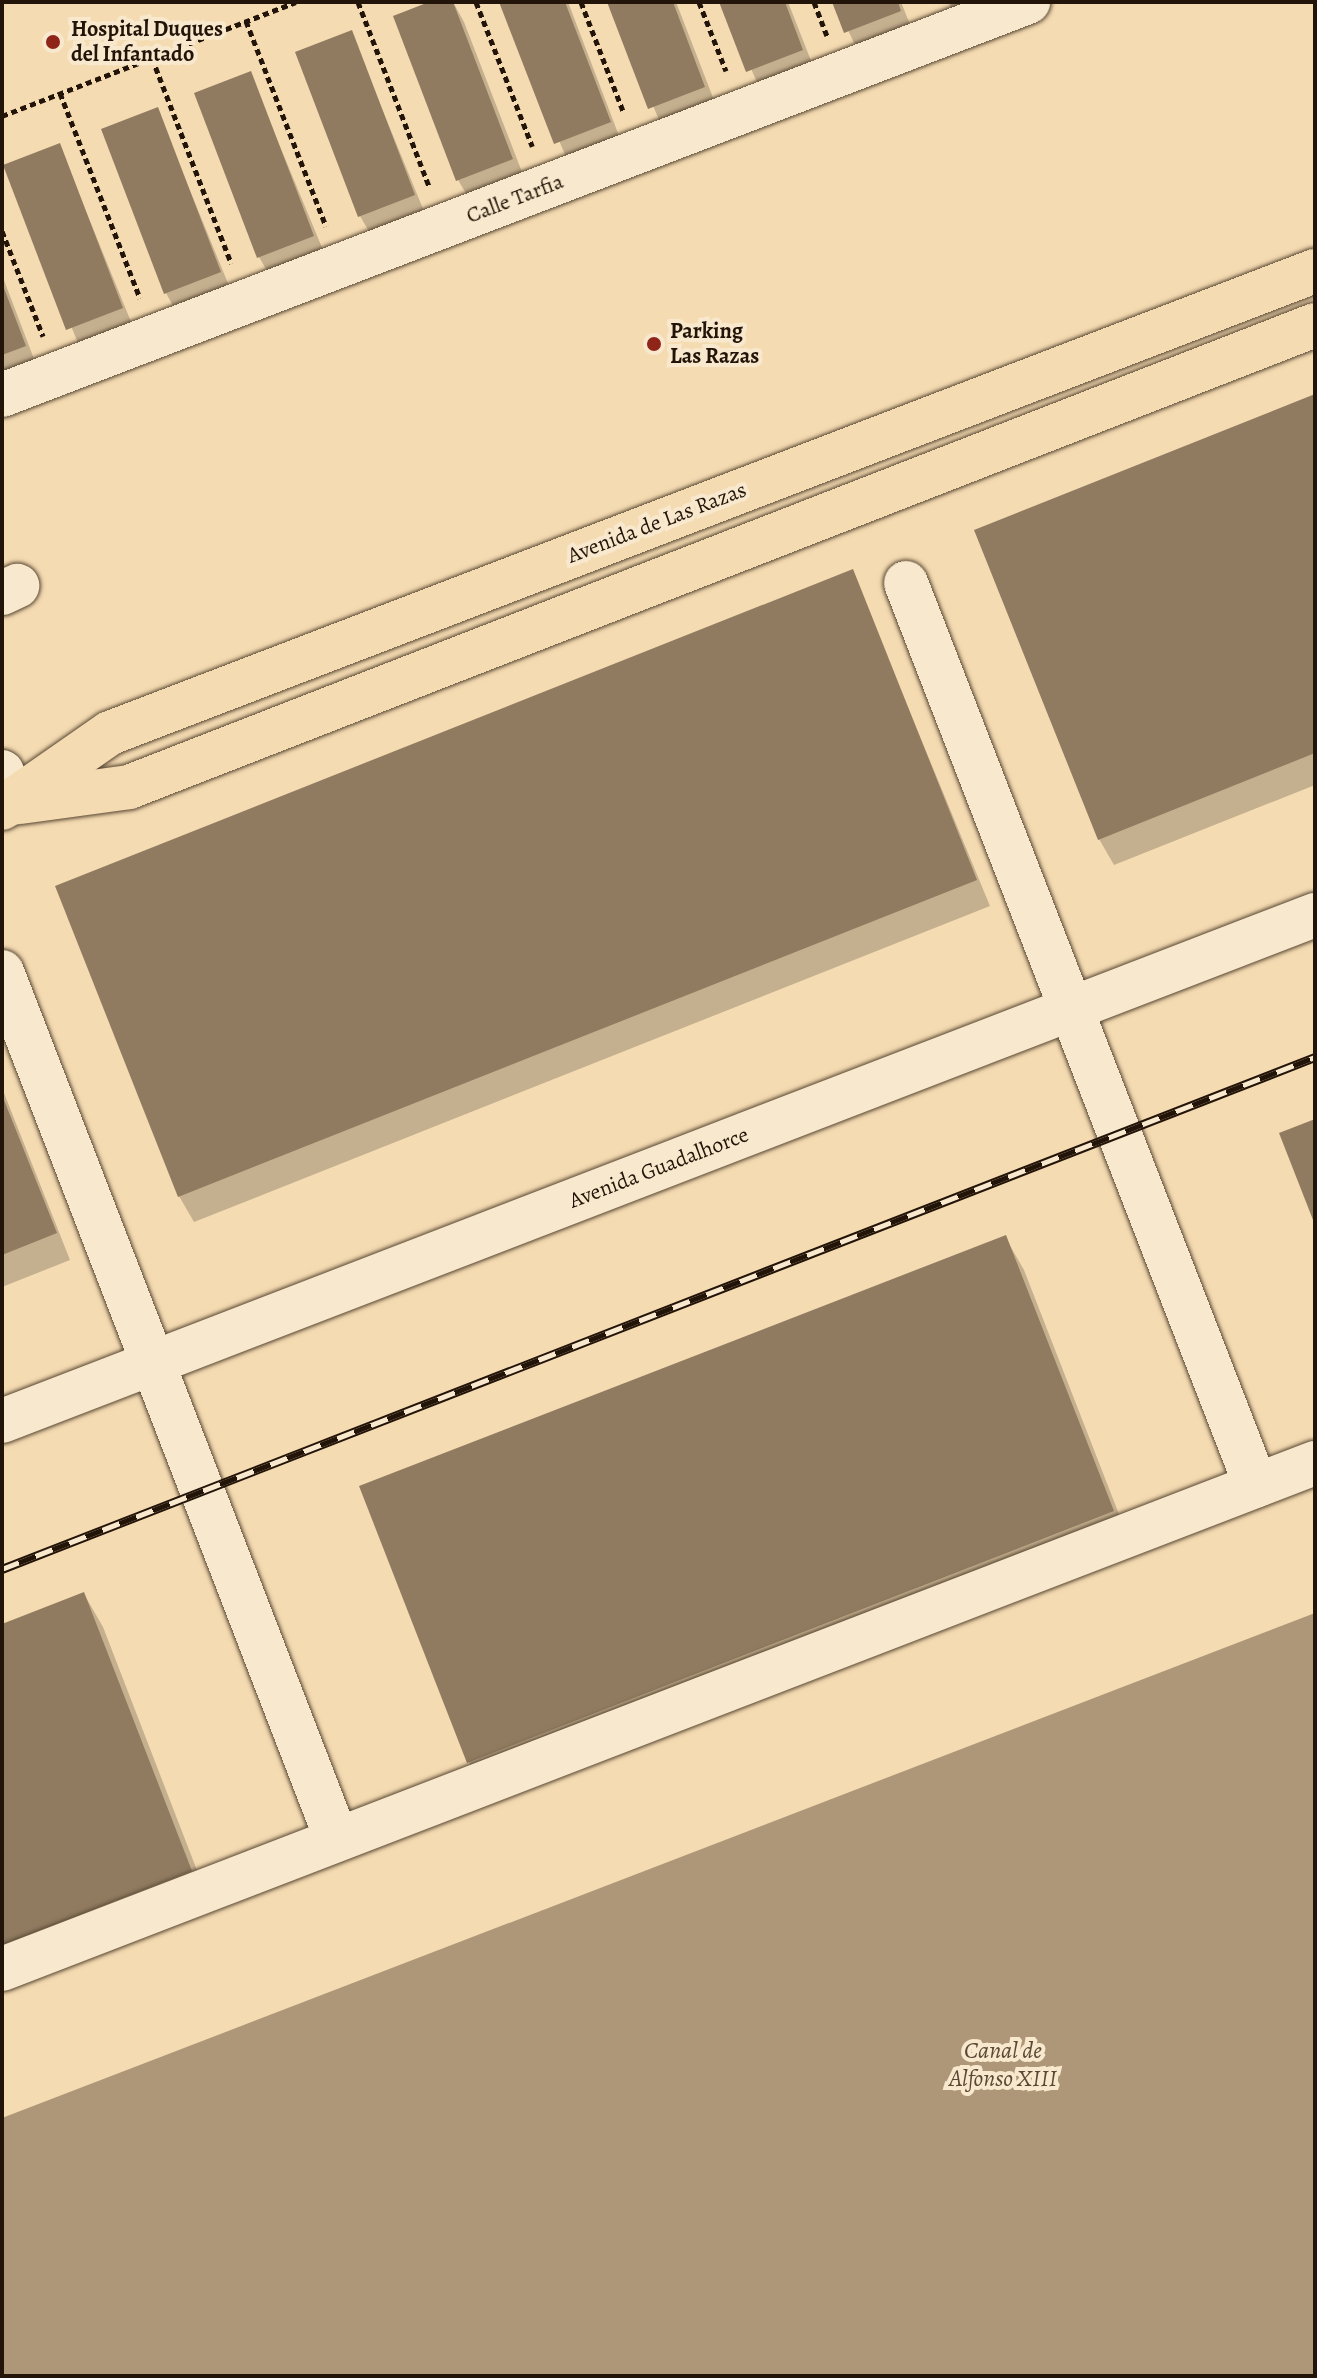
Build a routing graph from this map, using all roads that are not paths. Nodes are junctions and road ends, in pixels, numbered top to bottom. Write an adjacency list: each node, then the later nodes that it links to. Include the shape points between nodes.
1 (1028, 2): 4 (street, Calle Tarfia)
2 (1315, 271): 6 (main road, Avenida de Las Razas, via 110,733)
3 (1315, 325): 6 (main road, Avenida de Las Razas, via 129,787)
4 (2, 395)
5 (906, 583): 9 (street)
6 (6, 794)
7 (1315, 915): 9 (street, Avenida Guadalhorce)
8 (2, 972): 10 (street)
9 (1071, 1009): 10 (street, Avenida Guadalhorce); 13 (street)
10 (153, 1363): 11 (street, Avenida Guadalhorce); 14 (street)
11 (2, 1421)
12 (1315, 1463): 13 (street)
13 (1256, 1486): 14 (street)
14 (337, 1840): 15 (street)
15 (2, 1969)

